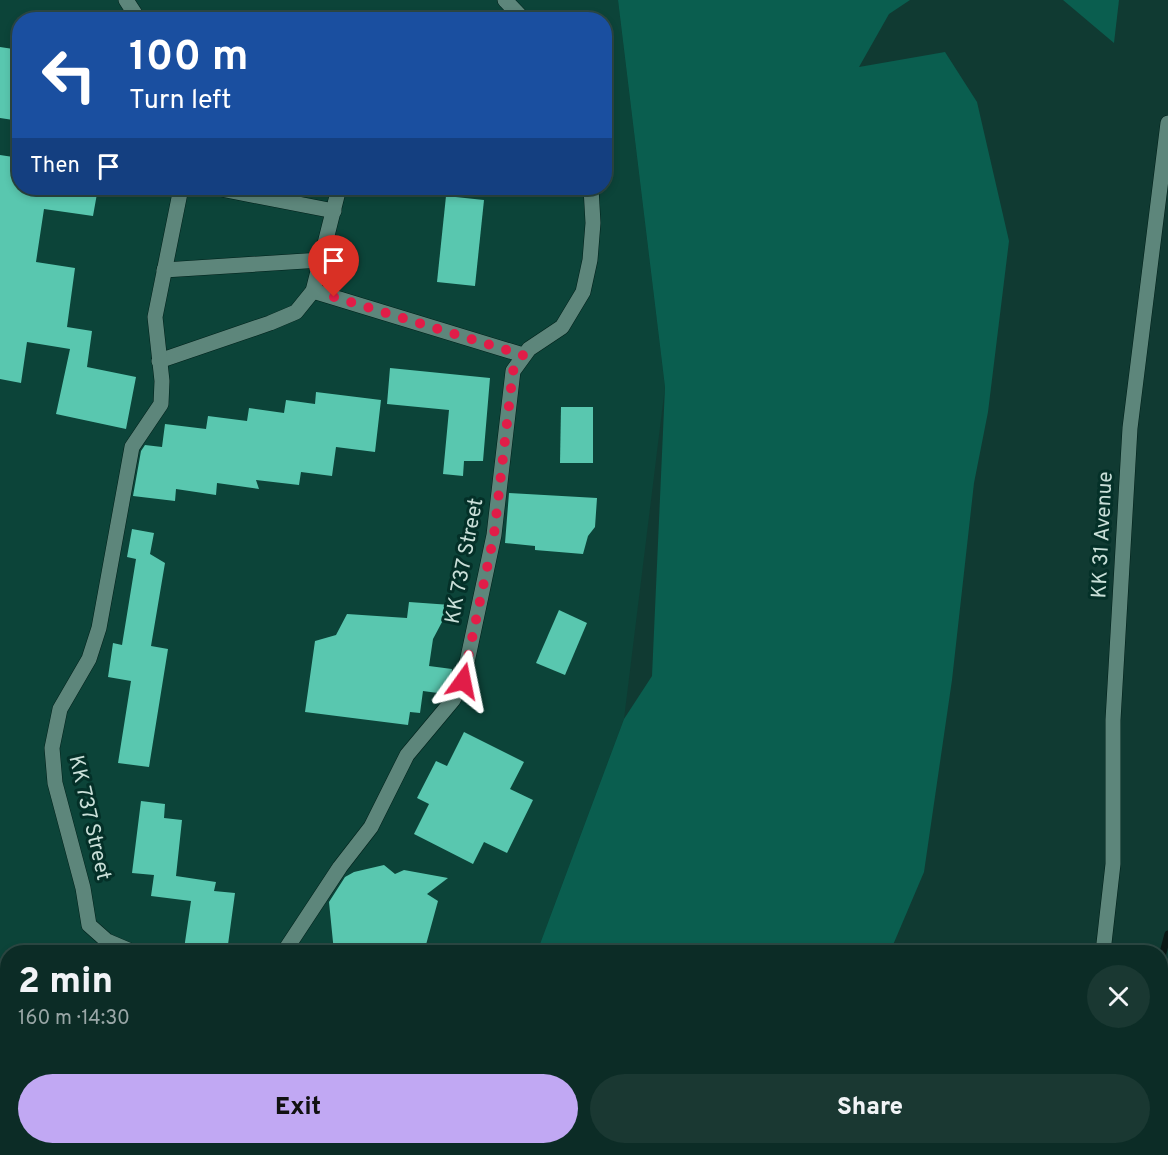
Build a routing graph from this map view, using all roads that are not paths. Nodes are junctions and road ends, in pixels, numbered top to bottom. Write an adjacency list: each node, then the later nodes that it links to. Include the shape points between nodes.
1 (505, 0): 2 (street)
2 (516, 12)
3 (1168, 123): 16 (street, KK 31 Avenue, via 1130,428 1113,720 1113,864)
4 (180, 195): 10 (street, KK 737 Street)
5 (252, 195): 8 (street)
6 (337, 195): 8 (street)
7 (591, 195): 12 (street, via 593,232 583,292 562,327)
8 (333, 211): 9 (street)
9 (321, 260): 10 (street); 11 (street)
10 (164, 270): 13 (street, KK 737 Street, via 155,317)
11 (313, 291): 12 (street); 13 (street, via 296,312)
12 (523, 355): 15 (street, KK 737 Street, via 513,371 494,535 463,681 453,700 407,755 371,827)
13 (159, 361): 14 (street, KK 737 Street, via 161,404 132,447 99,628 88,659 60,709 52,748 55,783 89,925)
14 (116, 945)
15 (289, 945)
16 (1104, 945)

